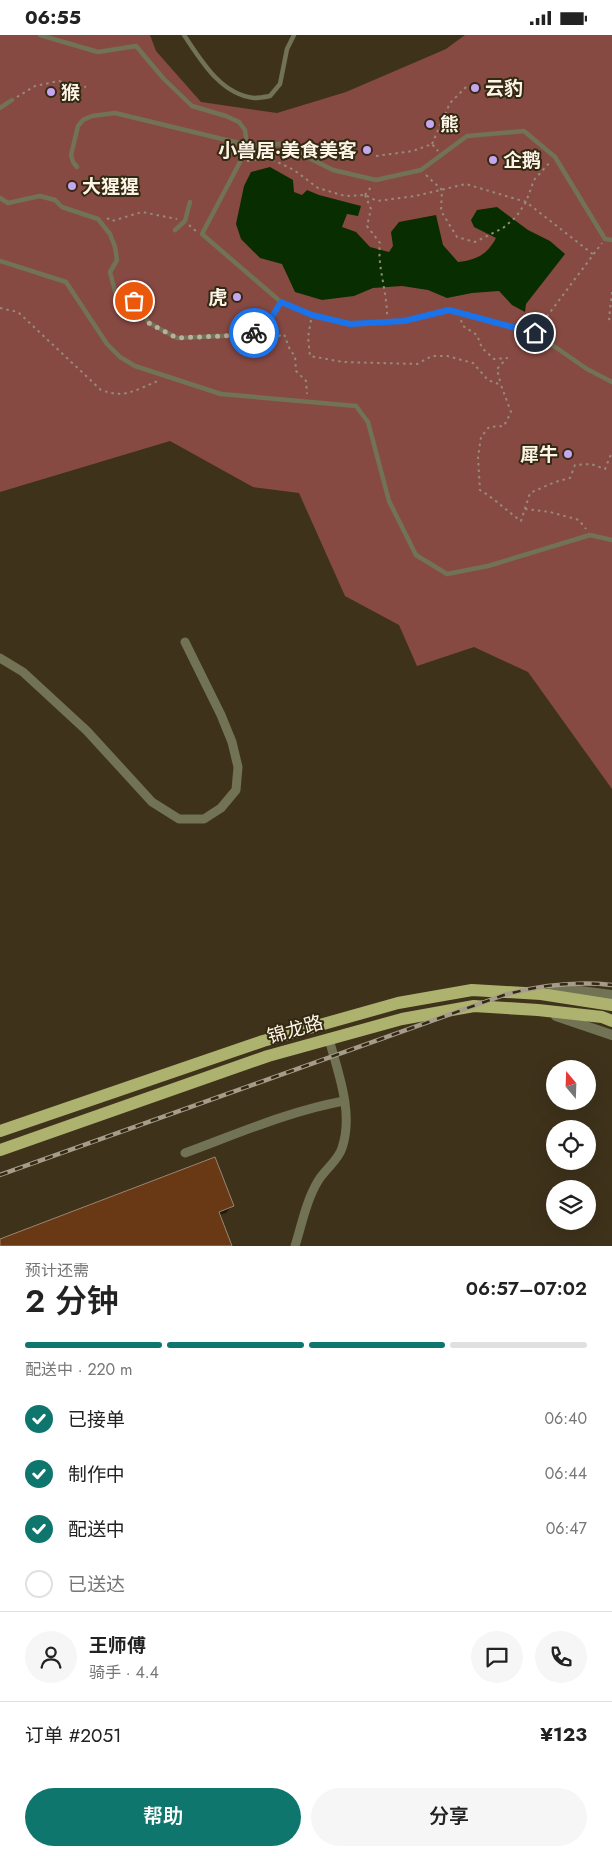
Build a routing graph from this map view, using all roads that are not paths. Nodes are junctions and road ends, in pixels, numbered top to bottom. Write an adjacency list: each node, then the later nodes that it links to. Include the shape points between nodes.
1 (40, 35): 6 (lane, via 98,52 136,46 192,106 239,122 245,130)
2 (184, 35): 3 (lane, via 212,75 235,92 255,98 270,96 280,84 287,49)
3 (294, 35)
4 (12, 100): 5 (lane)
5 (0, 109)
6 (247, 145): 7 (lane, via 115,113 104,114 83,120 78,126 71,155); 11 (lane, via 281,144 332,170 376,180 421,170 467,136 524,131 555,157 605,239); 13 (lane, via 202,234)
7 (77, 167)
8 (0, 198): 13 (lane, via 8,203 40,196 98,219 115,247 116,260 110,272 118,299 134,301 149,323 177,338 262,332)
9 (190, 202): 10 (lane, via 185,221)
10 (175, 230)
11 (612, 241)
12 (0, 261): 15 (lane, via 66,282 107,344 135,366 221,394 356,406 368,422 389,501 416,555 447,574 488,566 590,535)
13 (281, 302): 14 (lane, via 312,315 350,324 404,321 449,310 535,333)
14 (612, 382)
15 (612, 540)
16 (185, 642): 17 (street, via 221,715 238,767 236,790 221,808 204,819 179,819 152,802 86,731 23,672)
17 (0, 658)
18 (611, 1002): 24 (main road, 锦龙路, via 472,990 398,1003 263,1041)
19 (538, 1010): 20 (main road, 锦龙路); 21 (street); 22 (main road, 锦龙路, via 474,1006 402,1019)
20 (607, 1019)
21 (612, 1035)
22 (329, 1039): 23 (street); 25 (main road, 锦龙路, via 268,1056)
23 (344, 1101): 26 (street, via 289,1115); 27 (street, via 346,1125 342,1148 310,1195)
24 (0, 1131)
25 (0, 1150)
26 (185, 1153)
27 (295, 1246)

